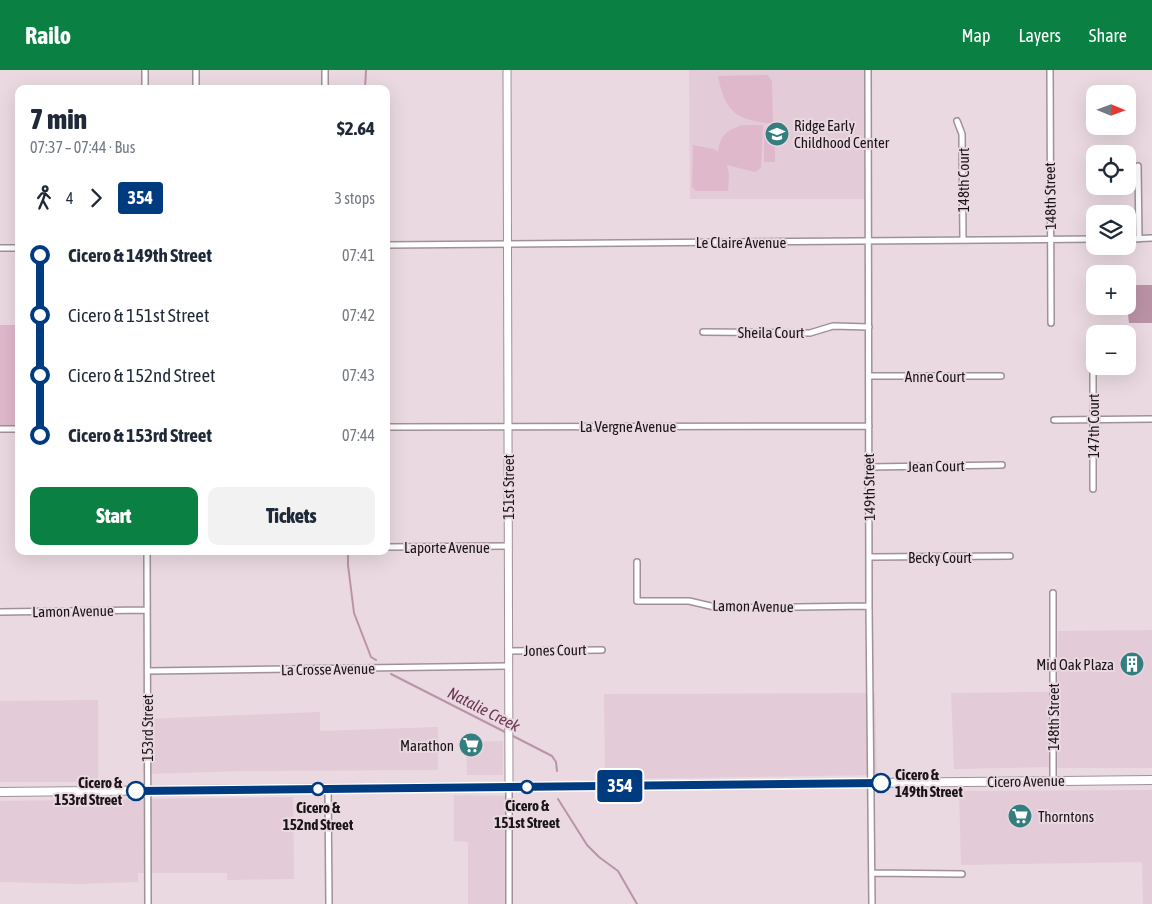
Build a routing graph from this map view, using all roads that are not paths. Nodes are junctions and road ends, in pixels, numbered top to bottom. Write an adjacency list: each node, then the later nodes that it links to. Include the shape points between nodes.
1 (146, 70): 7 (street)
2 (196, 70): 8 (street)
3 (325, 70): 9 (street)
4 (506, 70): 19 (street, 151st Street)
5 (868, 70): 18 (street, 149th Street)
6 (1050, 70): 16 (street, 148th Street)
7 (146, 85)
8 (196, 85)
9 (325, 85)
10 (957, 121): 15 (street, 148th Court, via 962,134)
11 (1138, 166): 13 (street)
12 (1136, 238): 13 (street)
13 (1139, 238): 14 (street)
14 (1152, 238)
15 (963, 239): 16 (street, Le Claire Avenue); 18 (street, Le Claire Avenue)
16 (1051, 239): 17 (street, Le Claire Avenue); 23 (street, 148th Street)
17 (1086, 239)
18 (868, 241): 19 (street, Le Claire Avenue); 24 (street, 149th Street)
19 (507, 244): 20 (street, Le Claire Avenue); 32 (street, 151st Street)
20 (390, 245)
21 (0, 248): 22 (street)
22 (15, 248)
23 (1051, 323)
24 (869, 327): 25 (street, Sheila Court, via 833,326 810,333); 27 (street, 149th Street)
25 (703, 332)
26 (1093, 375): 29 (street, 147th Court)
27 (869, 376): 28 (street, Anne Court); 33 (street, 149th Street)
28 (1001, 376)
29 (1093, 419): 30 (street); 31 (street); 39 (street, 147th Court)
30 (1152, 419)
31 (1054, 420)
32 (508, 426): 33 (street, La Vergne Avenue); 34 (street, La Vergne Avenue); 40 (street, 151st Street)
33 (869, 426): 38 (street, 149th Street)
34 (390, 427)
35 (0, 429): 36 (street)
36 (15, 429)
37 (1002, 465): 38 (street, Jean Court)
38 (869, 466): 44 (street, 149th Street)
39 (1093, 489)
40 (508, 546): 41 (street, Laporte Avenue); 51 (street, 151st Street)
41 (390, 547)
42 (147, 555): 48 (street, 153rd Street)
43 (1010, 556): 44 (street, Becky Court)
44 (870, 557): 47 (street, 149th Street)
45 (636, 562): 47 (street, Lamon Avenue, via 637,601 689,601 719,608)
46 (1053, 594): 55 (street, 148th Street)
47 (869, 606): 56 (street, 149th Street)
48 (147, 610): 49 (street, Lamon Avenue); 53 (street, 153rd Street)
49 (0, 612)
50 (602, 650): 51 (street, Jones Court)
51 (508, 651): 52 (street, 151st Street)
52 (508, 666): 53 (street, La Crosse Avenue); 57 (street, 151st Street)
53 (148, 671): 59 (street, 153rd Street)
54 (1152, 780): 55 (main road, Cicero Avenue)
55 (1052, 781): 56 (main road, Cicero Avenue)
56 (871, 783): 57 (main road, Cicero Avenue); 61 (street, 149th Street)
57 (509, 787): 58 (main road, Cicero Avenue); 65 (street, 151st Street)
58 (328, 789): 59 (main road, Cicero Avenue); 64 (street)
59 (147, 791): 60 (main road, Cicero Avenue); 63 (street, 153rd Street)
60 (0, 792)
61 (872, 873): 62 (street); 66 (street, 149th Street)
62 (962, 874)
63 (148, 904)
64 (329, 904)
65 (509, 904)
66 (872, 904)

